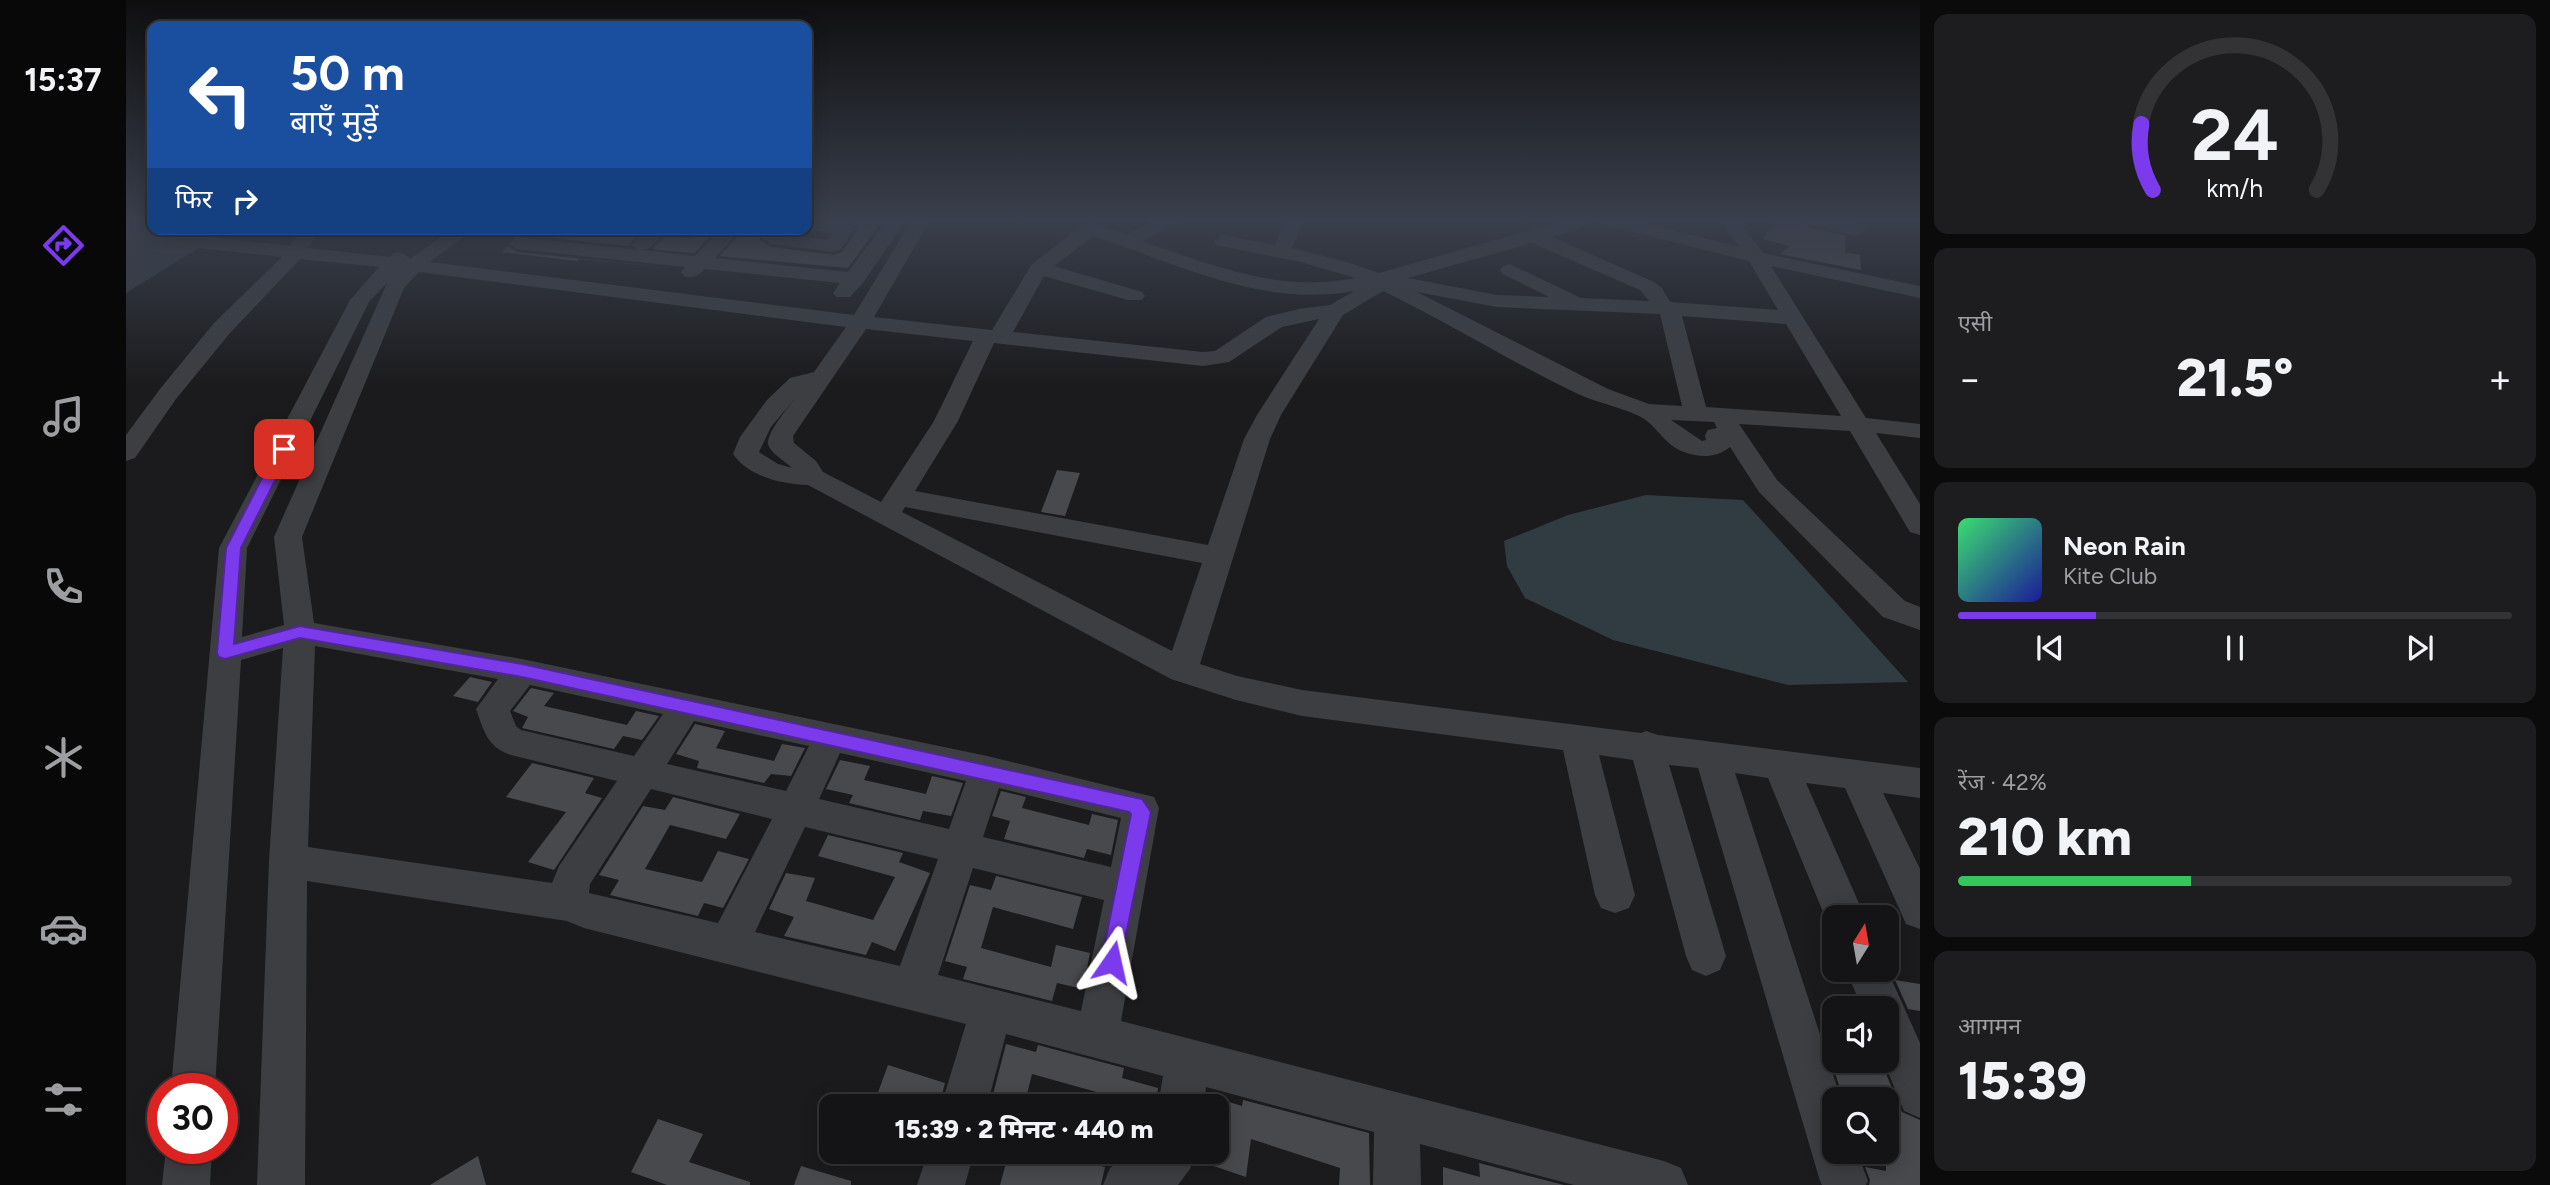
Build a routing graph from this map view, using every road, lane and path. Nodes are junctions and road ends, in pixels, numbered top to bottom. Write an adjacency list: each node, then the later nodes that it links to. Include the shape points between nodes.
1 (271, 275): 35 (street, via 167,394)
2 (390, 275): 42 (street, via 360,300 233,548)
3 (400, 275): 41 (street, via 288,537)
4 (491, 275): 23 (street)
5 (670, 275): 18 (street)
6 (824, 275): 19 (street)
7 (859, 275): 19 (street)
8 (888, 275): 28 (street)
9 (1034, 275): 29 (street)
10 (1064, 275): 22 (street)
11 (1227, 275): 20 (street, via 1295,289)
12 (1364, 275): 20 (street)
13 (1396, 275): 20 (street)
14 (1521, 275): 24 (street)
15 (1623, 275): 25 (street, via 1655,292)
16 (1767, 275): 27 (street)
17 (1842, 275): 21 (street)
18 (686, 277): 19 (street, via 841,293); 23 (street)
19 (856, 279)
20 (1379, 280): 24 (street, via 1497,301); 26 (street); 31 (street, via 1609,400)
21 (1920, 292)
22 (1135, 296)
23 (665, 298): 28 (street)
24 (1578, 304): 25 (street)
25 (1666, 308): 27 (street); 33 (street)
26 (1335, 311): 29 (street, via 1274,322 1213,359); 39 (street, via 1269,415)
27 (1794, 318): 32 (street)
28 (860, 322): 29 (street); 30 (street)
29 (993, 336): 37 (street)
30 (820, 379): 36 (street, via 781,436 781,444); 36 (street, via 807,379 790,389 747,445 746,454 780,475)
31 (1649, 411): 33 (street); 33 (street, via 1667,430)
32 (1858, 424): 33 (street); 34 (street); 38 (street)
33 (1718, 425): 40 (street, via 1768,486 1894,608)
34 (1920, 431)
35 (126, 453)
36 (813, 477): 37 (street)
37 (892, 507): 39 (street); 43 (street)
38 (1920, 526)
39 (1219, 557): 43 (street)
40 (1920, 619)
41 (300, 632): 42 (street); 44 (street); 57 (street)
42 (225, 653): 70 (street)
43 (1182, 670): 47 (street, via 1302,703)
44 (522, 671): 45 (street); 52 (street, via 492,709 504,738)
45 (686, 706): 46 (street); 52 (street)
46 (831, 737): 51 (street); 55 (street)
47 (1577, 737): 48 (street); 59 (street)
48 (1646, 745): 49 (street); 64 (street)
49 (1711, 754): 50 (street); 74 (street)
50 (1781, 766): 53 (street); 61 (street)
51 (987, 771): 56 (street); 58 (street, via 1141,808)
52 (642, 773): 55 (street); 60 (street, via 573,878)
53 (1856, 774): 54 (street); 62 (street)
54 (1920, 783)
55 (793, 810): 56 (street); 63 (street)
56 (960, 849): 58 (street); 65 (street)
57 (288, 861): 60 (street); 80 (street)
58 (1126, 888): 67 (street)
59 (1615, 895)
60 (572, 904): 63 (street)
61 (1840, 905)
62 (1920, 911)
63 (729, 943): 65 (street)
64 (1706, 956)
65 (912, 990): 66 (street)
66 (992, 1009): 67 (street); 71 (street)
67 (1097, 1036): 69 (street)
68 (1899, 1046): 73 (street)
69 (1188, 1061): 72 (street); 75 (street)
70 (194, 1073)
71 (967, 1094)
72 (1183, 1094)
73 (1920, 1095)
74 (1822, 1113)
75 (1396, 1116): 83 (street); 84 (street)
76 (188, 1164): 79 (street)
77 (947, 1164): 81 (street)
78 (1166, 1164): 82 (street, via 1146,1170)
79 (186, 1185)
80 (281, 1185)
81 (941, 1185)
82 (1127, 1185)
83 (1397, 1185)
84 (1664, 1185)

